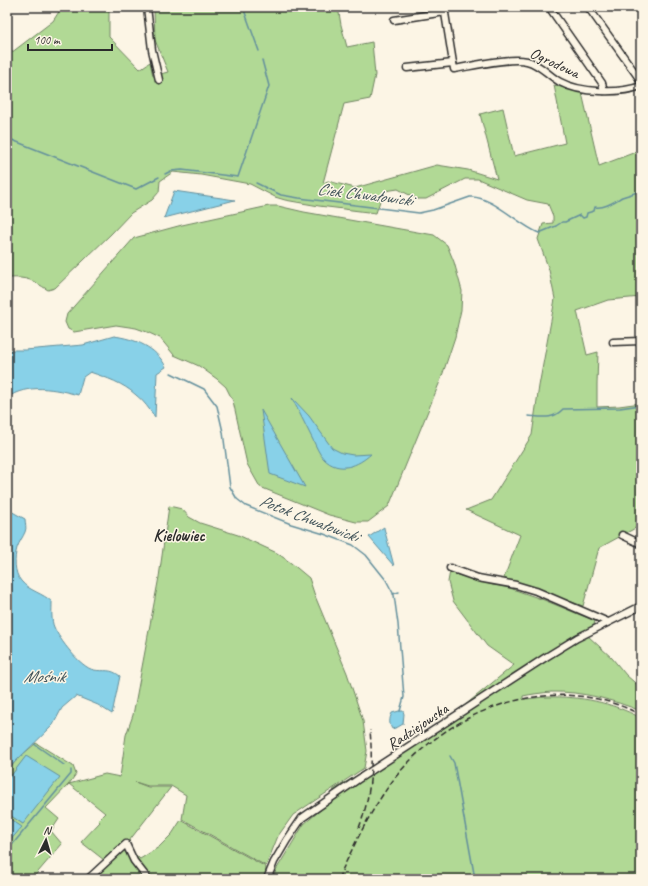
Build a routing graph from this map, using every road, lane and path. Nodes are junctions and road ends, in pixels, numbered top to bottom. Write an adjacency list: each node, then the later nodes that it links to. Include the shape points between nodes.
1 (147, 7): 8 (street, via 152,50)
2 (549, 7): 11 (street, Ogrodowa, via 602,83)
3 (588, 7): 9 (street)
4 (445, 10): 5 (street); 6 (street)
5 (394, 20)
6 (453, 63): 7 (street, Ogrodowa); 11 (street, Ogrodowa, via 454,69 525,60 536,64 566,85)
7 (407, 68)
8 (159, 80)
9 (641, 81)
10 (641, 86): 11 (street, Ogrodowa, via 622,91)
11 (604, 91)
12 (641, 341): 13 (street)
13 (613, 342)
14 (622, 535): 15 (street)
15 (641, 544)
16 (450, 568): 18 (street, via 478,578 536,591)
17 (641, 606): 18 (street, Radziejowska)
18 (608, 622): 21 (street, Radziejowska, via 528,668 302,818)
19 (88, 879): 20 (street, via 126,844 134,861)
20 (148, 879)
21 (266, 879)

